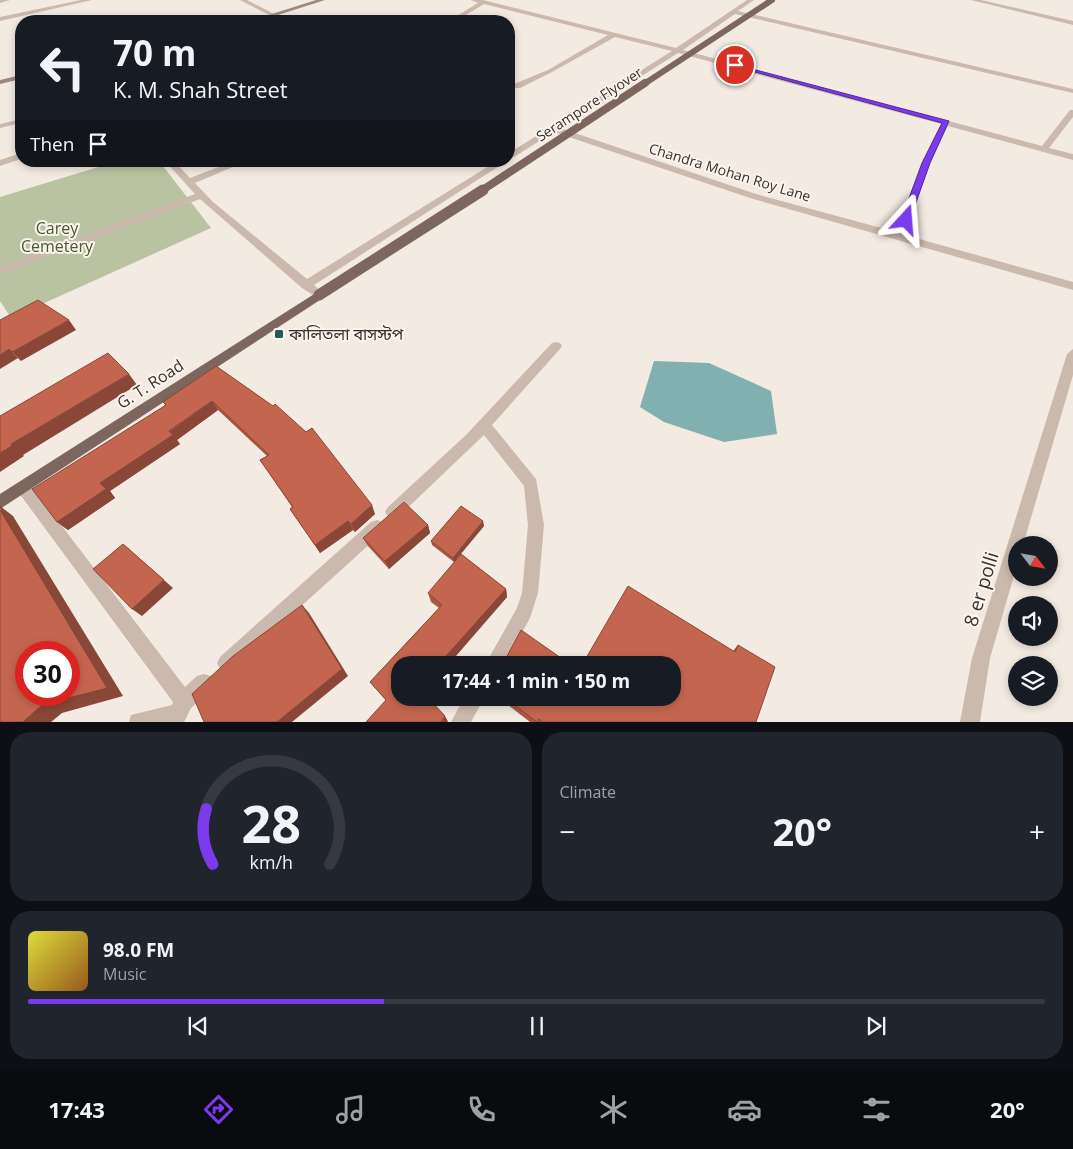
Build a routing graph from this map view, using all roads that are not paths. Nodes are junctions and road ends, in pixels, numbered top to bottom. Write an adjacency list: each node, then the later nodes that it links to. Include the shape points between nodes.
1 (7, 0): 9 (street)
2 (90, 0): 12 (street)
3 (243, 0): 13 (street)
4 (322, 0): 13 (street)
5 (474, 0): 10 (street)
6 (751, 0): 11 (street)
7 (772, 0): 43 (main road, Serampore Flyover, bridge)
8 (974, 0): 17 (street)
9 (0, 1)
10 (483, 2): 14 (street); 18 (street)
11 (734, 12): 19 (street); 23 (street)
12 (19, 15)
13 (273, 15)
14 (462, 15)
15 (15, 16): 16 (street)
16 (0, 19)
17 (1073, 23)
18 (615, 34): 19 (street); 22 (street)
19 (678, 50): 26 (street); 28 (street)
20 (15, 78): 21 (street)
21 (0, 82)
22 (518, 86)
23 (1073, 91)
24 (1073, 112): 29 (street)
25 (15, 122): 27 (street)
26 (946, 122): 29 (street); 39 (street, via 926,163)
27 (0, 126)
28 (554, 129): 30 (street); 39 (street, Chandra Mohan Roy Lane, via 744,193)
29 (1044, 149): 31 (street)
30 (515, 153)
31 (1073, 157)
32 (15, 158): 33 (street)
33 (0, 163)
34 (175, 167): 37 (street)
35 (228, 167): 37 (street)
36 (493, 167): 41 (street)
37 (189, 182): 38 (street)
38 (202, 196): 40 (street); 41 (street)
39 (900, 236): 42 (street, Chandra Mohan Roy Lane)
40 (0, 272)
41 (306, 285): 43 (street)
42 (1073, 286)
43 (319, 295): 48 (main road, G. T. Road)
44 (556, 346): 47 (street)
45 (1073, 354): 46 (street, 8 er polli)
46 (1068, 392): 55 (street, 8 er polli, via 981,658)
47 (484, 425): 50 (street, via 531,484 536,525 530,593 524,612); 52 (street)
48 (24, 488): 49 (main road, G. T. Road); 52 (street)
49 (0, 502)
50 (499, 656)
51 (470, 706): 54 (street)
52 (178, 712): 53 (street)
53 (138, 722)
54 (460, 722)
55 (970, 722)

